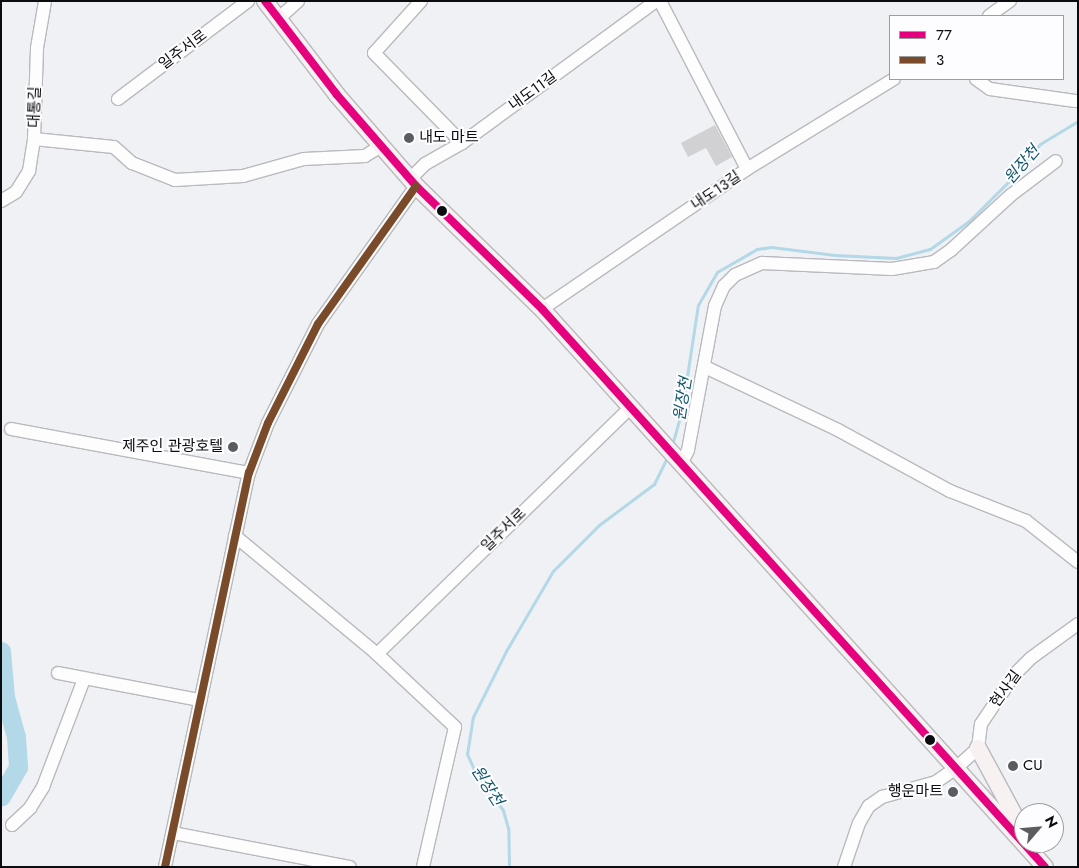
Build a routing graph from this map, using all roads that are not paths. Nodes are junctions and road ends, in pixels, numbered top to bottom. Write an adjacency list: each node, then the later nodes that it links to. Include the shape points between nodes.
1 (45, 1): 14 (street, 대통길, via 37,48)
2 (248, 1): 12 (street, 일주서로)
3 (265, 1): 9 (main road)
4 (298, 1): 9 (street)
5 (421, 1): 15 (street, via 374,53)
6 (658, 1): 15 (street, 내도11길); 18 (street)
7 (1010, 1): 8 (street)
8 (991, 15)
9 (278, 19): 16 (main road)
10 (892, 80): 18 (street, 내도13길)
11 (977, 80): 13 (street, via 990,89)
12 (118, 98)
13 (1075, 101)
14 (34, 139): 16 (street, via 114,147 132,163 175,180 243,176 304,158 365,156); 20 (street, 대통길, via 29,171 16,192)
15 (462, 143): 19 (street, 내도11길, via 425,164)
16 (382, 146): 19 (main road)
17 (1056, 161): 22 (street, via 1011,195 951,250 926,264 892,269 762,263 735,275 724,286 715,306)
18 (747, 170): 21 (street, 내도13길)
19 (413, 182): 21 (main road); 26 (street, 내도11길, via 318,324 268,422)
20 (1, 201)
21 (542, 309): 23 (main road)
22 (705, 367): 25 (street, via 688,450); 28 (street, via 838,430 950,491 1026,521)
23 (631, 407): 25 (main road); 30 (street, 일주서로)
24 (11, 428): 26 (street)
25 (674, 454): 35 (main road)
26 (249, 474): 27 (street, 내도11길)
27 (235, 536): 30 (street); 33 (street, 내도11길)
28 (1078, 562)
29 (1078, 624): 34 (street, 현사길, via 1031,658 1014,675 981,724)
30 (377, 654): 43 (street, via 455,727)
31 (58, 673): 32 (street)
32 (84, 679): 33 (street); 37 (street, via 43,787 30,808)
33 (200, 700): 38 (street, 내도11길)
34 (978, 748): 35 (street); 36 (main road)
35 (956, 768): 40 (main road); 44 (street, via 936,782 882,797 868,806 859,822)
36 (1014, 815)
37 (12, 826)
38 (173, 833): 41 (street, 내도11길); 42 (street)
39 (1036, 853): 40 (main road)
40 (1042, 864)
41 (165, 867)
42 (350, 867)
43 (423, 867)
44 (844, 867)

